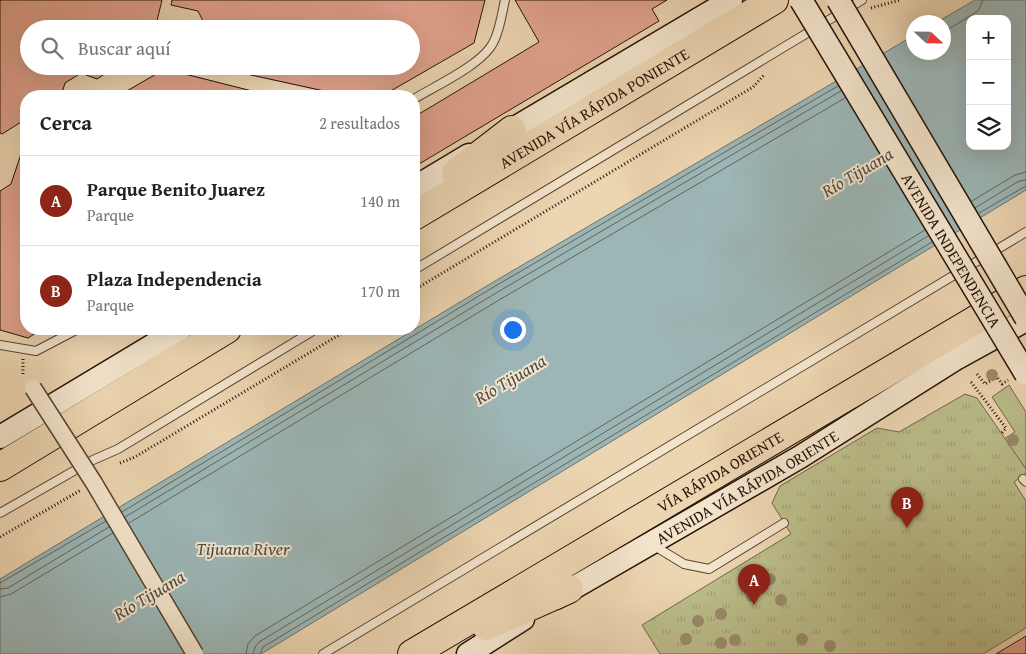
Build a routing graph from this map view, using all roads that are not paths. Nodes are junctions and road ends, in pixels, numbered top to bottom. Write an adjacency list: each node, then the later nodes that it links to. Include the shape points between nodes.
1 (505, 0): 8 (lane, via 490,49 478,60)
2 (731, 0): 7 (main road, AVENIDA VÍA RÁPIDA PONIENTE)
3 (774, 0): 12 (highway, AVENIDA VÍA RÁPIDA PONIENTE)
4 (800, 0): 22 (main road, AVENIDA INDEPENDENCIA, bridge)
5 (838, 0): 16 (main road, AVENIDA INDEPENDENCIA, bridge)
6 (862, 0): 14 (lane)
7 (714, 6): 9 (main road, AVENIDA VÍA RÁPIDA PONIENTE)
8 (420, 95)
9 (512, 130): 10 (main road, AVENIDA VÍA RÁPIDA PONIENTE); 11 (highway)
10 (420, 184)
11 (420, 201)
12 (420, 212)
13 (1026, 232): 31 (lane)
14 (420, 266)
15 (1026, 290): 32 (highway, VÍA RÁPIDA ORIENTE)
16 (1026, 319): 28 (main road, AVENIDA VÍA RÁPIDA ORIENTE, via 956,358 784,466)
17 (67, 335): 21 (lane, via 34,351)
18 (170, 335): 24 (main road)
19 (217, 335): 25 (highway)
20 (306, 335): 26 (lane, via 118,449)
21 (0, 345)
22 (1018, 377)
23 (30, 384): 30 (street, bridge, via 94,483)
24 (0, 437)
25 (0, 466)
26 (0, 513)
27 (784, 523): 28 (lane, via 709,569 684,564)
28 (649, 543): 29 (main road, AVENIDA VÍA RÁPIDA ORIENTE)
29 (569, 589): 33 (highway); 34 (main road, AVENIDA VÍA RÁPIDA ORIENTE)
30 (195, 654)
31 (323, 654)
32 (412, 654)
33 (422, 654)
34 (468, 654)

